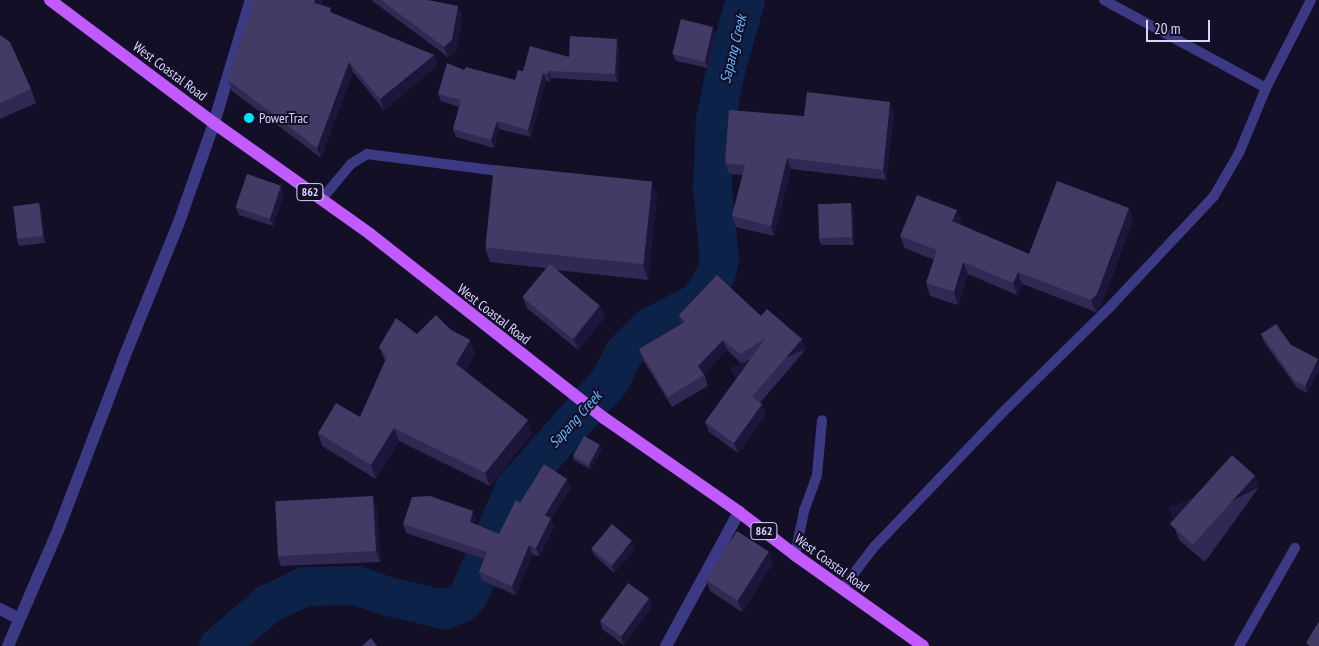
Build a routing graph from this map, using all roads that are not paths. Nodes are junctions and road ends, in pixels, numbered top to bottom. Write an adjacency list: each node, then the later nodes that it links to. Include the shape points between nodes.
1 (50, 0): 6 (main road, West Coastal Road / 862)
2 (251, 0): 6 (street)
3 (1104, 0): 5 (lane)
4 (1311, 0): 5 (lane)
5 (1266, 88): 13 (lane, via 1239,153 1214,196 874,547)
6 (214, 123): 8 (main road, West Coastal Road / 862); 15 (street, via 179,222 59,528)
7 (520, 174): 8 (lane, via 367,154 351,164)
8 (321, 200): 10 (main road, West Coastal Road / 862, via 370,234 604,418)
9 (822, 420): 12 (lane, via 817,475 804,511)
10 (739, 512): 12 (main road, West Coastal Road / 862); 17 (street)
11 (1296, 548): 19 (lane)
12 (795, 555): 13 (main road, West Coastal Road / 862)
13 (842, 589): 18 (main road, West Coastal Road / 862)
14 (0, 610): 15 (street)
15 (18, 618): 16 (street)
16 (8, 646)
17 (666, 646)
18 (923, 646)
19 (1239, 646)

